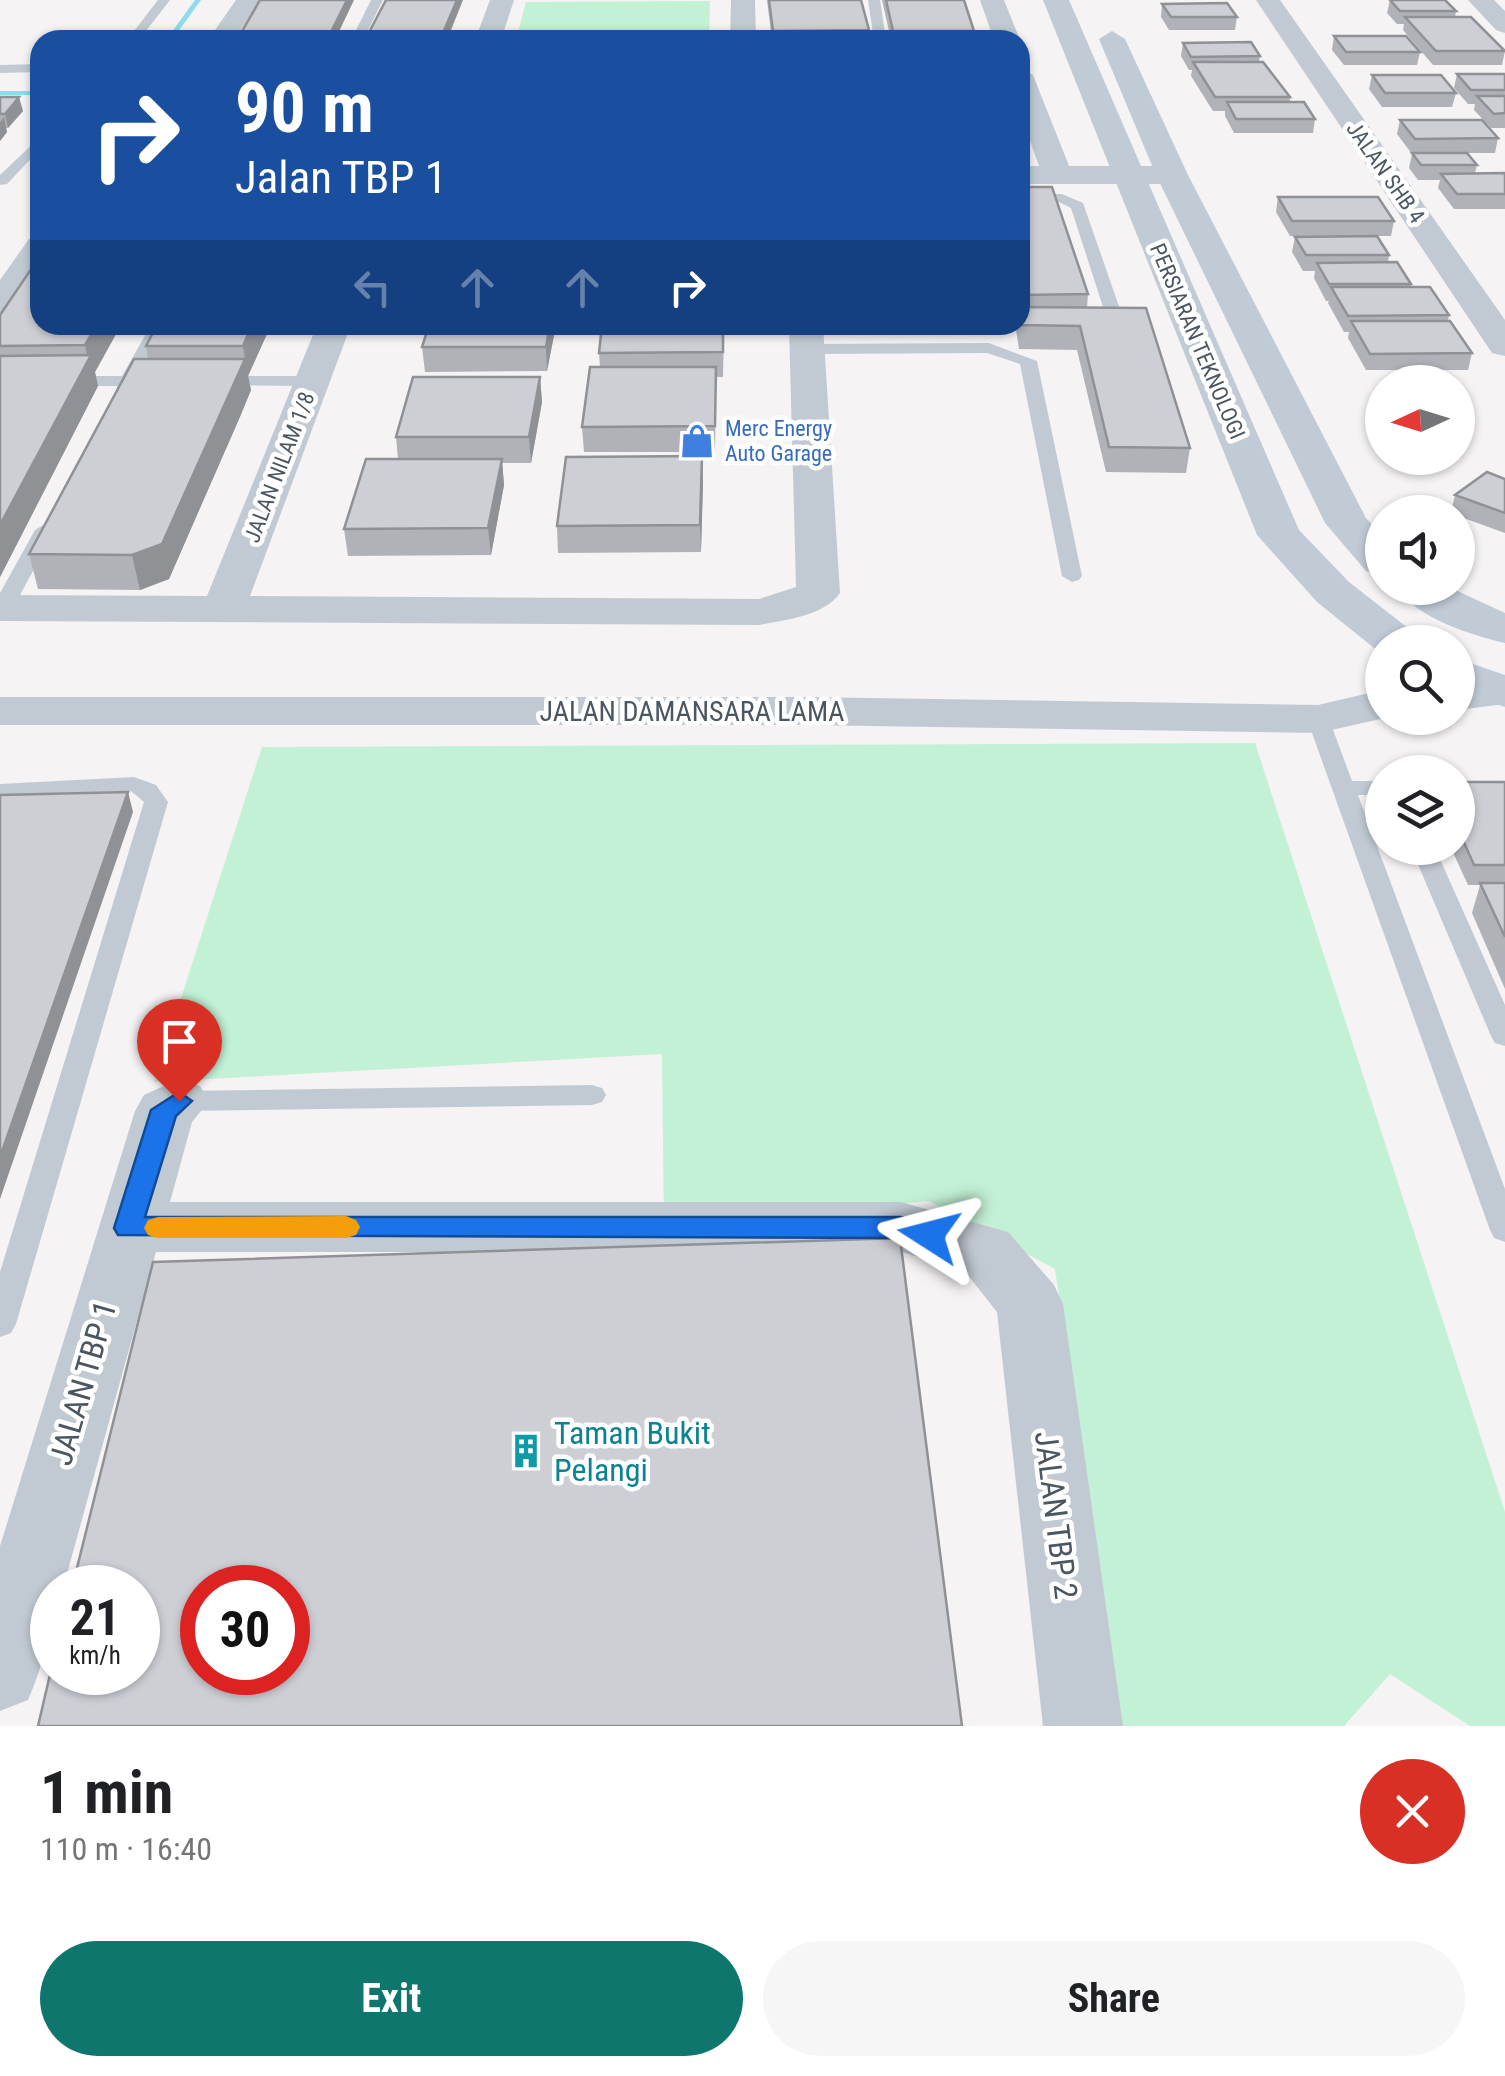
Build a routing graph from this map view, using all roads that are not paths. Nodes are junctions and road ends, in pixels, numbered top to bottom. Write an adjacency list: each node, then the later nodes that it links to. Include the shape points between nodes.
1 (164, 0): 13 (lane)
2 (248, 0): 14 (street)
3 (377, 0): 15 (lane)
4 (502, 0): 16 (street)
5 (744, 0): 17 (street)
6 (874, 0): 18 (lane)
7 (992, 0): 19 (street)
8 (1056, 0): 24 (main road, PERSIARAN TEKNOLOGI)
9 (1094, 0): 25 (main road, PERSIARAN TEKNOLOGI)
10 (1268, 0): 34 (street, JALAN SHB 4)
11 (1480, 0): 12 (street)
12 (1505, 25)
13 (141, 30)
14 (228, 30)
15 (362, 30)
16 (492, 30)
17 (743, 30)
18 (878, 30)
19 (1003, 30)
20 (30, 68): 21 (lane)
21 (0, 69)
22 (1030, 143): 27 (street)
23 (30, 152): 26 (lane)
24 (1128, 175): 25 (street); 27 (street); 46 (main road, PERSIARAN TEKNOLOGI, via 1280,535)
25 (1172, 175): 41 (main road, PERSIARAN TEKNOLOGI, via 1346,523)
26 (1, 183)
27 (1036, 184): 30 (lane, via 1078,206 1114,315)
28 (30, 260): 29 (street)
29 (0, 304)
30 (1030, 322)
31 (154, 335): 39 (lane)
32 (330, 335): 38 (street, JALAN NILAM 1/8)
33 (806, 337): 42 (lane, via 989,348 1028,361); 45 (street, via 818,593 759,612)
34 (1505, 344)
35 (0, 380): 39 (lane)
36 (165, 380): 39 (lane)
37 (202, 380): 38 (lane)
38 (312, 381): 45 (street, JALAN NILAM 1/8)
39 (124, 389)
40 (56, 511): 44 (lane)
41 (1365, 544)
42 (1072, 576)
43 (1447, 605): 47 (main road)
44 (1, 608): 45 (street)
45 (223, 610)
46 (1375, 625)
47 (1505, 629)
48 (1365, 708): 50 (street, JALAN DAMANSARA LAMA)
49 (0, 711): 50 (street, JALAN DAMANSARA LAMA, via 802,710)
50 (1318, 719): 51 (lane)
51 (1344, 788): 52 (lane); 58 (lane)
52 (1365, 788)
53 (0, 791): 61 (lane, via 134,784 156,802)
54 (1430, 865): 55 (lane)
55 (1505, 1036)
56 (592, 1095): 57 (lane)
57 (179, 1101): 59 (street, JALAN TBP 1, via 164,1110)
58 (1497, 1187): 60 (lane)
59 (128, 1228): 62 (street, JALAN TBP 1); 63 (street, JALAN TBP 2, via 901,1228 985,1250 1030,1304)
60 (1505, 1230)
61 (0, 1324)
62 (0, 1674)
63 (1083, 1726)

